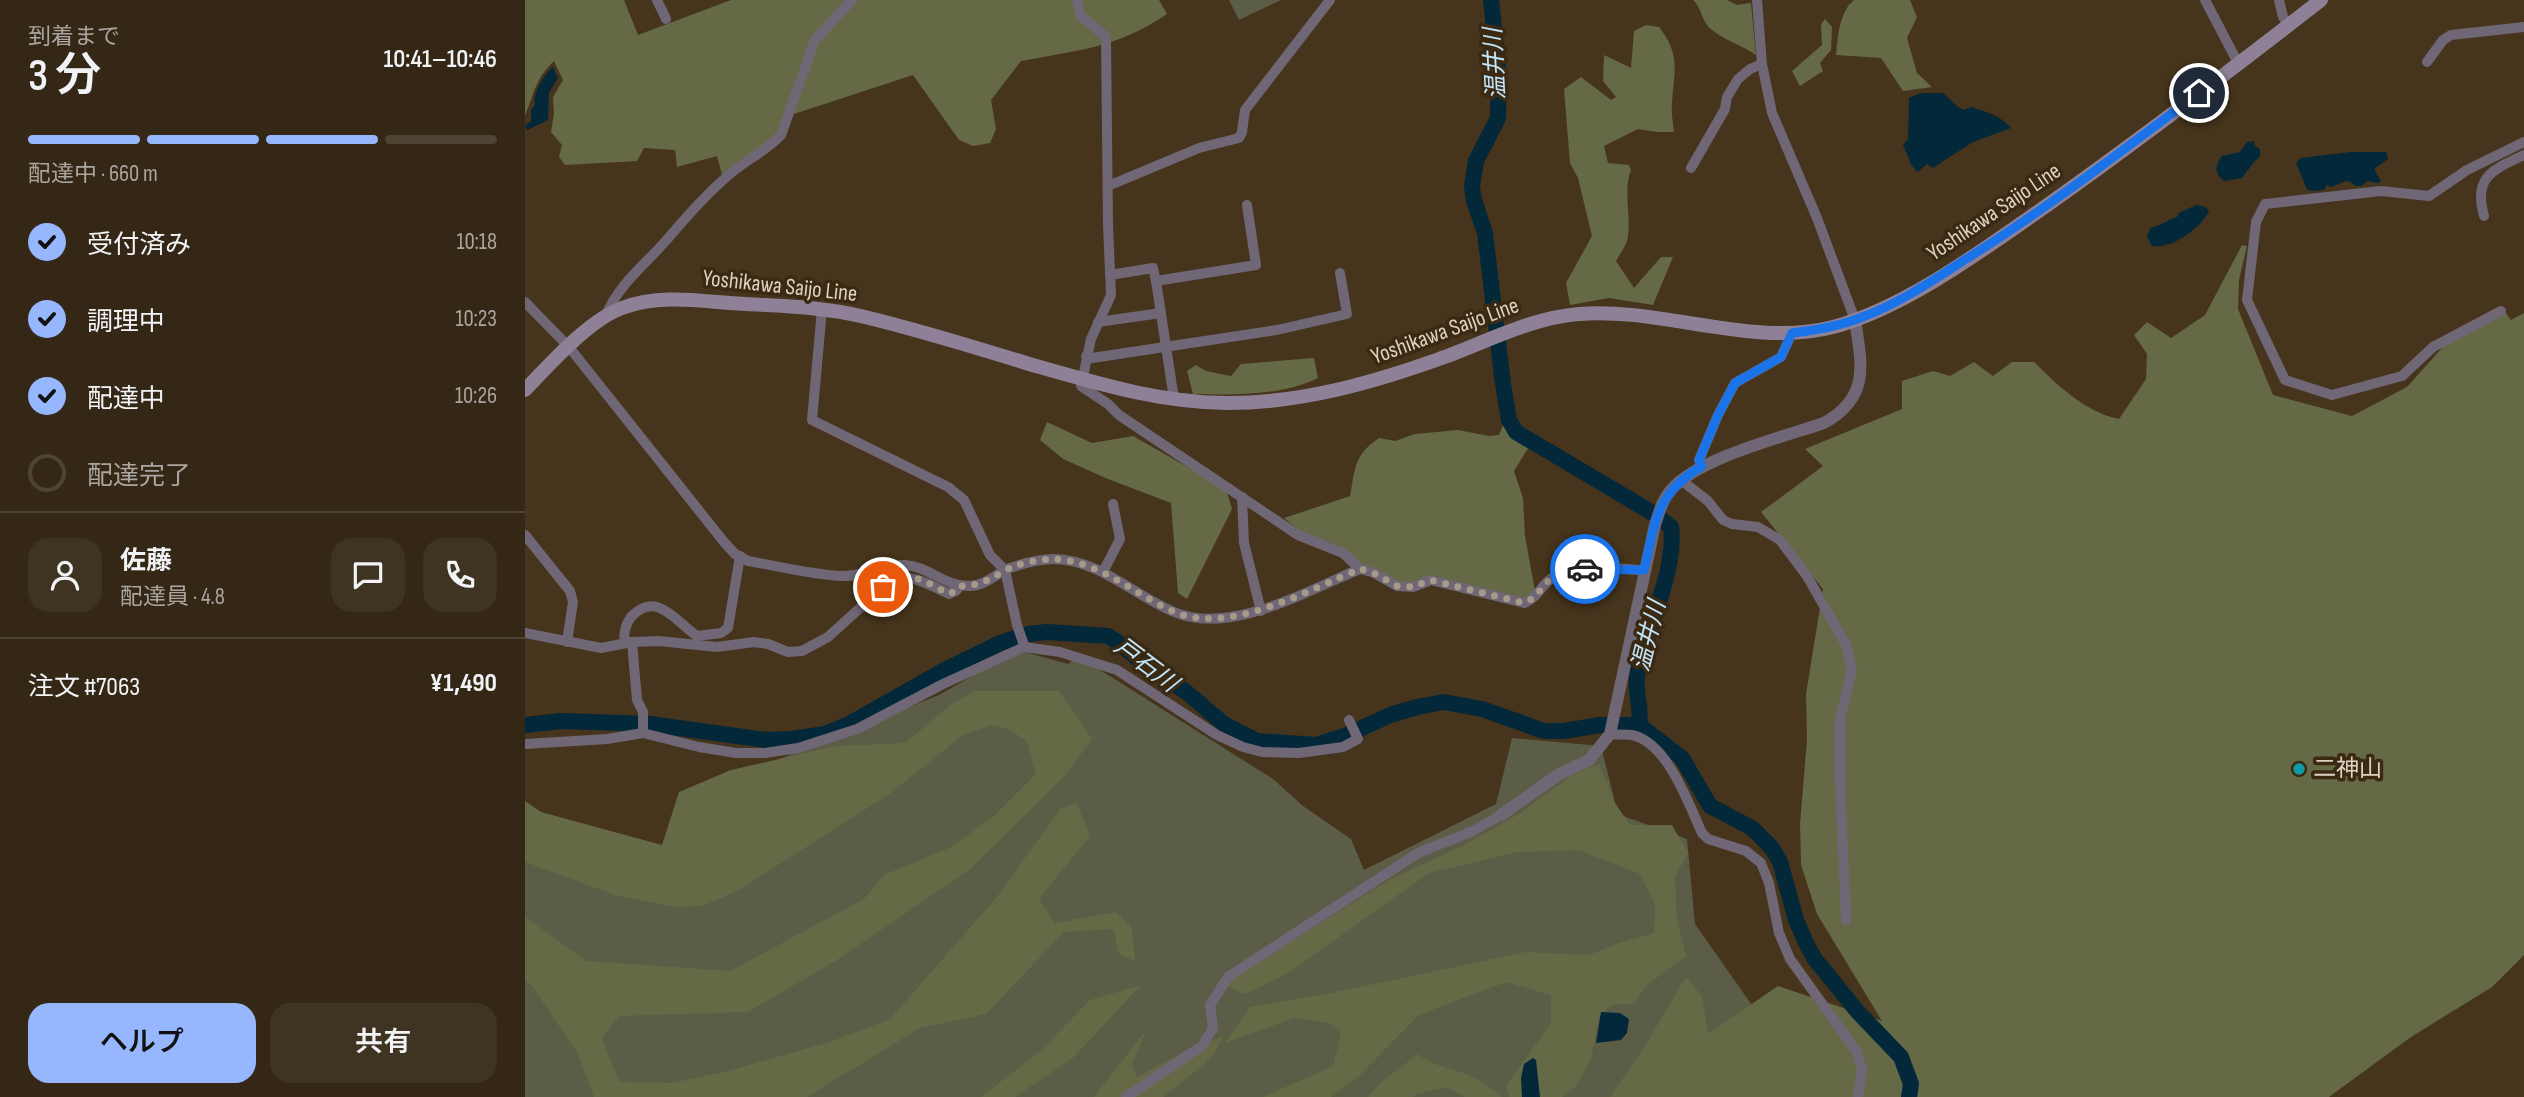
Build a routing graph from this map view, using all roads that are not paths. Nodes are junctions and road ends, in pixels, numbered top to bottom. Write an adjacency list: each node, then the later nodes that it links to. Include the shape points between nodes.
1 (657, 0): 9 (street)
2 (852, 0): 28 (street, via 815,40 781,135 711,189 626,282)
3 (1077, 0): 18 (street, via 1080,15 1106,37)
4 (1330, 0): 18 (street, via 1245,110 1239,138 1199,148)
5 (1757, 0): 14 (street)
6 (2205, 0): 13 (street)
7 (2279, 0): 10 (street)
8 (2321, 0): 10 (main road, Yoshikawa Saijo Line)
9 (666, 19)
10 (2289, 25): 13 (main road, Yoshikawa Saijo Line)
11 (2524, 27): 12 (street, via 2451,35)
12 (2427, 62)
13 (2238, 63): 29 (main road, Yoshikawa Saijo Line, via 1999,239 1929,283)
14 (1762, 64): 17 (street, via 1738,79); 29 (street, via 1772,113)
15 (2524, 142): 26 (street, via 2467,170 2429,196 2381,191 2270,202 2256,222 2247,300 2285,380 2332,395 2402,376 2434,347)
16 (2524, 155): 20 (street, via 2497,168 2485,181 2479,195)
17 (1691, 167)
18 (1108, 186): 22 (street)
19 (1247, 205): 23 (street, via 1256,265)
20 (2484, 216)
21 (1340, 273): 32 (street, via 1347,314 1277,330)
22 (1110, 275): 23 (street, via 1153,268); 30 (street, via 1111,295)
23 (1156, 281): 27 (street)
24 (525, 302): 33 (street)
25 (822, 309): 28 (main road, Yoshikawa Saijo Line, via 681,299 647,300); 35 (main road, Yoshikawa Saijo Line, via 865,317); 45 (street, via 812,420 948,487 964,500 990,555)
26 (2501, 311)
27 (1161, 313): 30 (street); 32 (street)
28 (606, 315): 33 (main road, Yoshikawa Saijo Line)
29 (1856, 320): 31 (main road, Yoshikawa Saijo Line); 38 (street, via 1860,387 1840,414 1824,424)
30 (1098, 322): 34 (street)
31 (1792, 333): 37 (main road, Yoshikawa Saijo Line, via 1612,313 1574,314 1504,333 1365,384 1298,397 1229,403); 38 (street, via 1781,357 1735,383 1705,443 1699,460)
32 (1167, 346): 34 (street); 37 (street)
33 (569, 347): 36 (main road, Yoshikawa Saijo Line); 43 (street)
34 (1086, 356): 35 (street)
35 (1083, 380): 37 (main road, Yoshikawa Saijo Line); 40 (street, via 1081,386 1119,415)
36 (525, 390)
37 (1174, 399)
38 (1702, 466): 39 (street)
39 (1681, 480): 46 (street, via 1661,507); 59 (street, via 1723,520 1758,527 1780,540 1807,576 1846,645 1852,670 1840,719 1840,755)
40 (1242, 497): 44 (street, via 1297,535 1343,553); 49 (street, via 1244,543)
41 (1113, 504): 47 (street, via 1121,539)
42 (525, 535): 51 (street, via 570,591 573,602)
43 (740, 556): 48 (street, via 842,576 903,565); 52 (street, via 728,628 697,636 670,612 651,606 629,619 623,634)
44 (1360, 569): 46 (street, via 1397,586 1413,587 1430,580 1524,603 1561,573); 49 (street)
45 (1005, 570): 47 (street, via 1053,559); 48 (street, via 986,582); 53 (street)
46 (1644, 570): 56 (street)
47 (1103, 572): 49 (street, via 1185,615 1217,618)
48 (960, 586): 52 (street, via 949,594 920,580 893,578 828,637 802,651 788,652 754,642 717,648 676,642)
49 (1261, 611)
50 (525, 633): 51 (street)
51 (567, 642): 52 (street, via 601,648)
52 (628, 643): 55 (street)
53 (1024, 645)
54 (1349, 720): 55 (street, via 1358,739 1343,747 1299,754 1262,752 1217,735 1117,670 1060,652 1024,647 857,729 798,748 736,753)
55 (643, 733): 57 (street)
56 (1610, 734): 58 (street, via 1589,760 1558,775); 61 (street, via 1632,735 1653,747 1667,762 1702,833 1746,850 1761,863 1790,959 1857,1052 1862,1069)
57 (525, 744)
58 (1501, 815): 60 (street, via 1418,853 1228,977 1210,1006 1213,1028 1202,1046)
59 (1846, 920)
60 (1126, 1097)
61 (1858, 1097)

